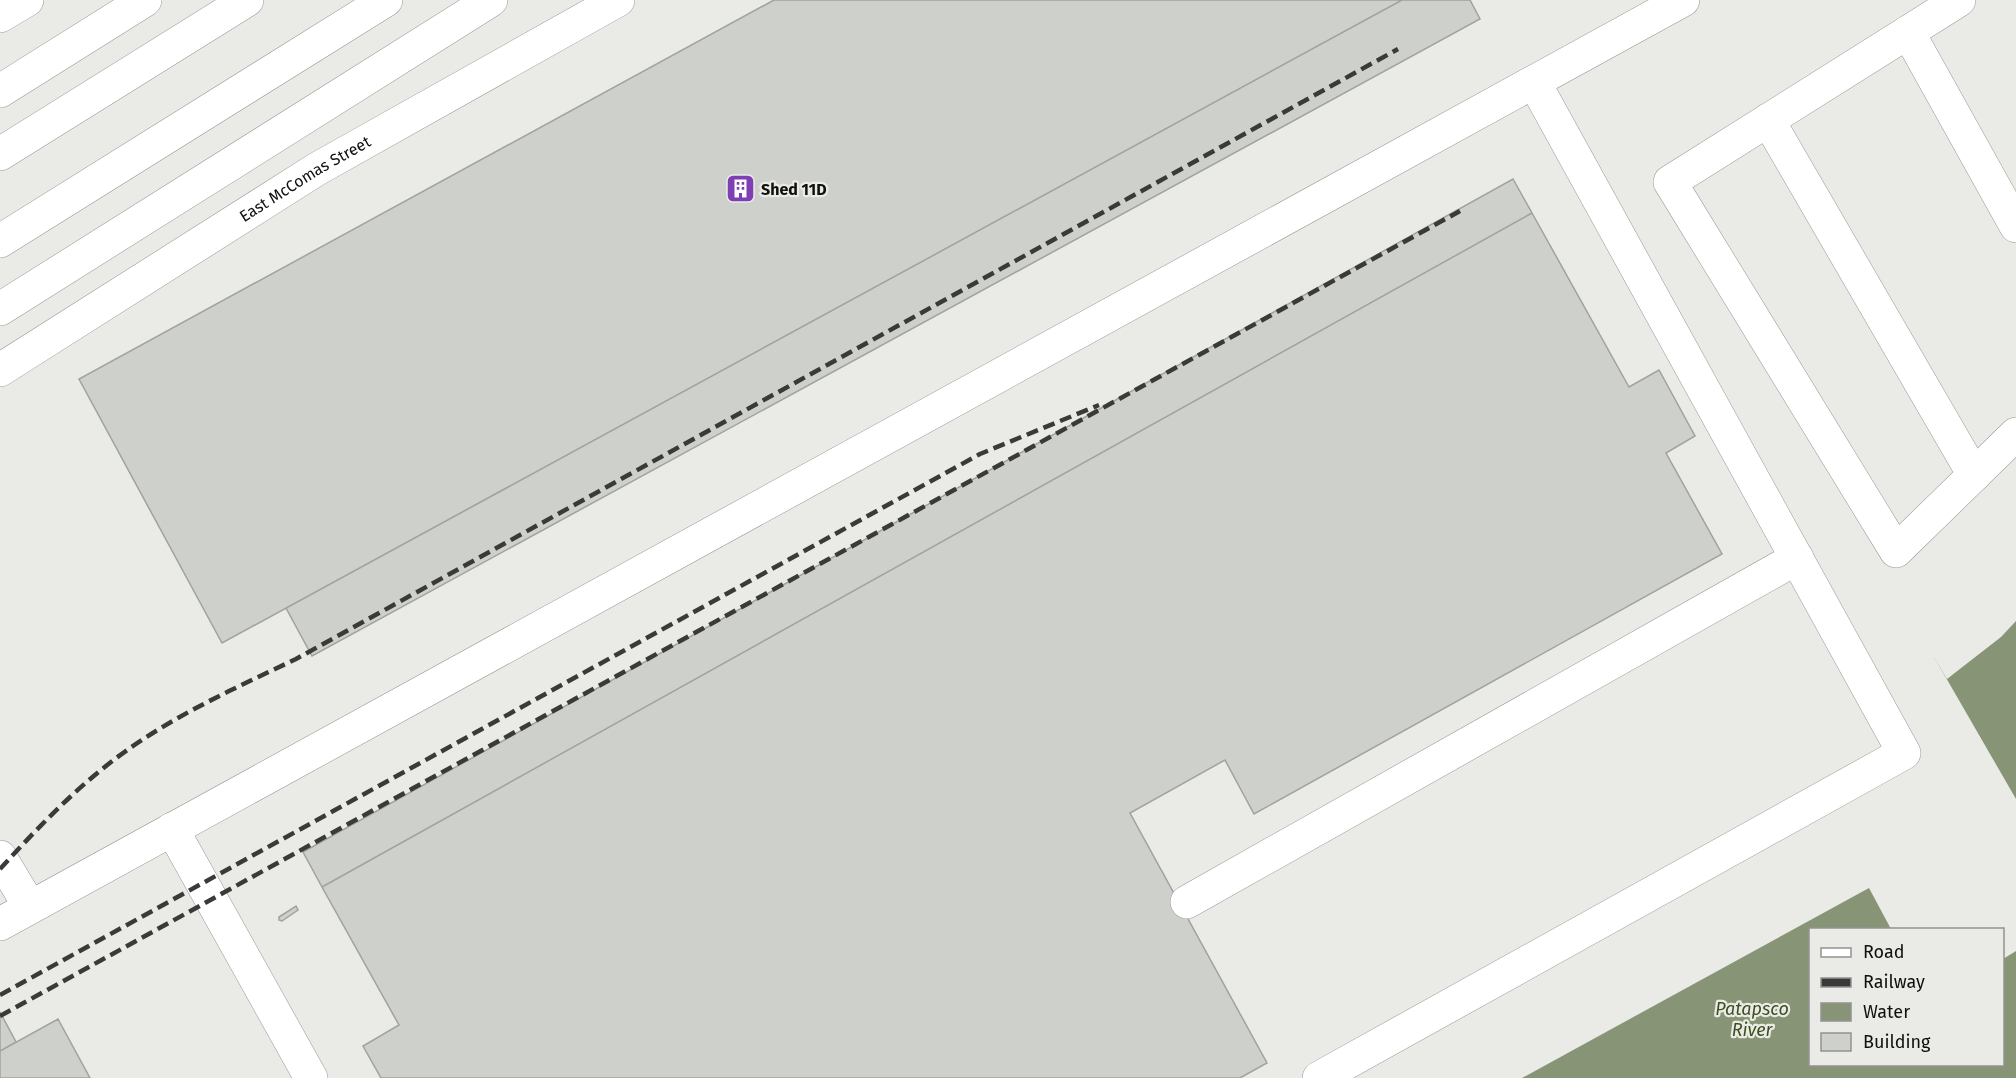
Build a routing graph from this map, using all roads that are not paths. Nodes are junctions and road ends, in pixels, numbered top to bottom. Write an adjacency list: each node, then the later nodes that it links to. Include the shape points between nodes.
1 (27, 0): 9 (main road)
2 (145, 0): 12 (main road)
3 (247, 0): 14 (main road)
4 (386, 0): 16 (main road)
5 (490, 0): 17 (main road)
6 (618, 0): 18 (main road, East McComas Street, via 317,168)
7 (1683, 0): 11 (main road)
8 (1959, 0): 10 (main road)
9 (0, 16)
10 (1908, 32): 13 (main road); 15 (main road)
11 (1534, 82): 21 (main road); 22 (main road)
12 (0, 91)
13 (1768, 120): 20 (main road); 20 (main road, via 1670,182 1896,551)
14 (0, 154)
15 (2016, 226)
16 (0, 241)
17 (0, 309)
18 (0, 370)
19 (2016, 434): 20 (main road)
20 (1974, 475)
21 (1797, 558): 24 (main road); 28 (main road, via 1904,753)
22 (172, 829): 25 (main road); 27 (main road)
23 (0, 857): 25 (main road)
24 (1186, 902)
25 (30, 907): 26 (main road)
26 (0, 924)
27 (310, 1078)
28 (1319, 1078)

